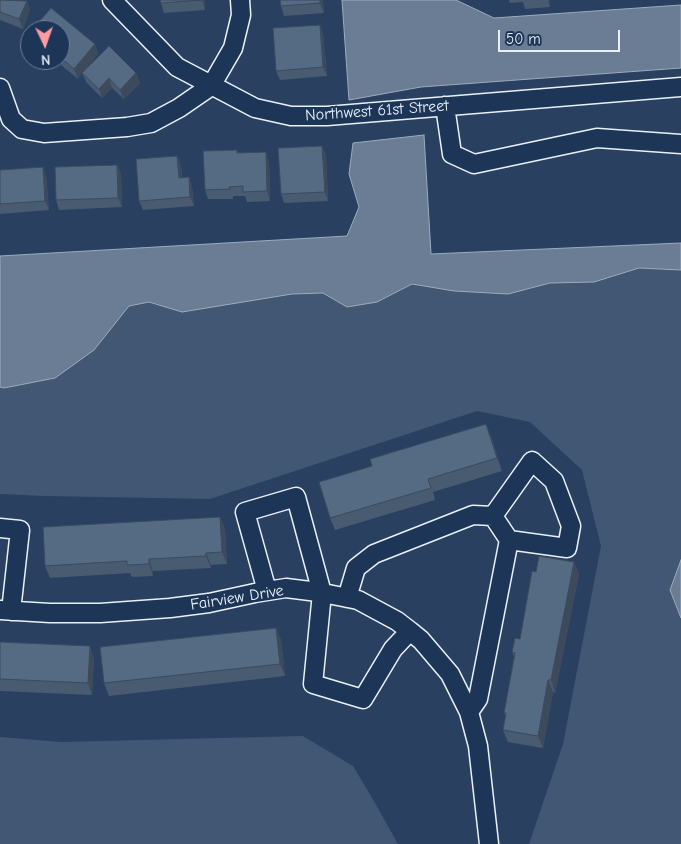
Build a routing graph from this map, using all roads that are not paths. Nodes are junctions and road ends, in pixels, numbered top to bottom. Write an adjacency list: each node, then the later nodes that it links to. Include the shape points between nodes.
1 (112, 0): 3 (street, Northwest 61st Street, via 177,67)
2 (240, 0): 3 (street, via 241,15 233,48)
3 (211, 86): 5 (street, via 151,123 44,133 22,128 11,118); 6 (street, Northwest 61st Street, via 256,108 291,116)
4 (681, 87): 6 (street, Northwest 61st Street)
5 (0, 88)
6 (445, 106): 7 (street, via 452,154 474,164 597,138)
7 (681, 144)
8 (493, 516): 10 (street); 10 (street, via 532,461 554,481 571,526 566,548); 13 (street, via 473,515 374,554 356,568)
9 (0, 528): 14 (street, via 20,530)
10 (509, 540): 16 (street, via 478,699)
11 (266, 591): 12 (street, Fairview Drive, via 286,588); 12 (street, via 245,512 296,497); 14 (street, Fairview Drive, via 170,608 100,613)
12 (322, 593): 13 (street, Fairview Drive); 15 (street, via 313,684 363,699 394,649)
13 (347, 598): 15 (street, Fairview Drive, via 358,600)
14 (5, 611)
15 (410, 631): 16 (street, Fairview Drive, via 422,640 450,674)
16 (469, 712): 17 (street, Fairview Drive, via 478,746)
17 (489, 844)

